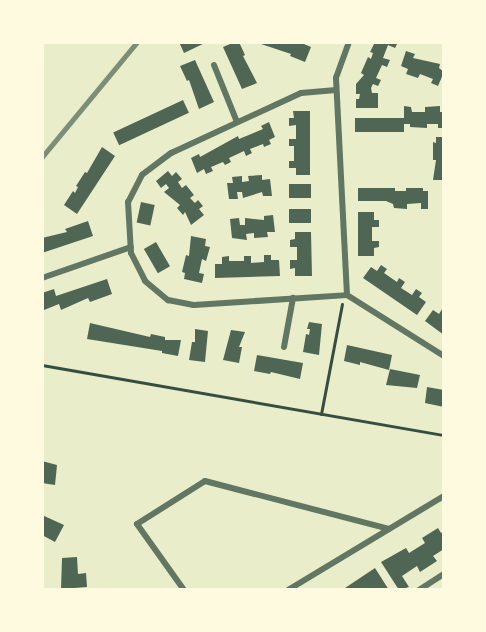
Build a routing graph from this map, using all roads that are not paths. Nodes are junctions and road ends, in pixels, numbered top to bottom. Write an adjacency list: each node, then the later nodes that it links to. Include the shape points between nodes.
1 (349, 42): 3 (street, via 336,78)
2 (214, 65): 4 (street)
3 (336, 90): 4 (street, via 301,93); 7 (street)
4 (237, 122): 5 (street, via 171,153 142,175 128,202)
5 (131, 247): 6 (street); 8 (street, via 145,281 168,300 194,305)
6 (42, 278)
7 (346, 295): 8 (street); 10 (street)
8 (293, 298): 9 (street)
9 (284, 347)
10 (444, 356)
11 (444, 496): 12 (street)
12 (389, 529): 14 (street, via 205,481 137,524); 15 (street)
13 (444, 574): 16 (street)
14 (184, 590)
15 (288, 590)
16 (419, 590)

